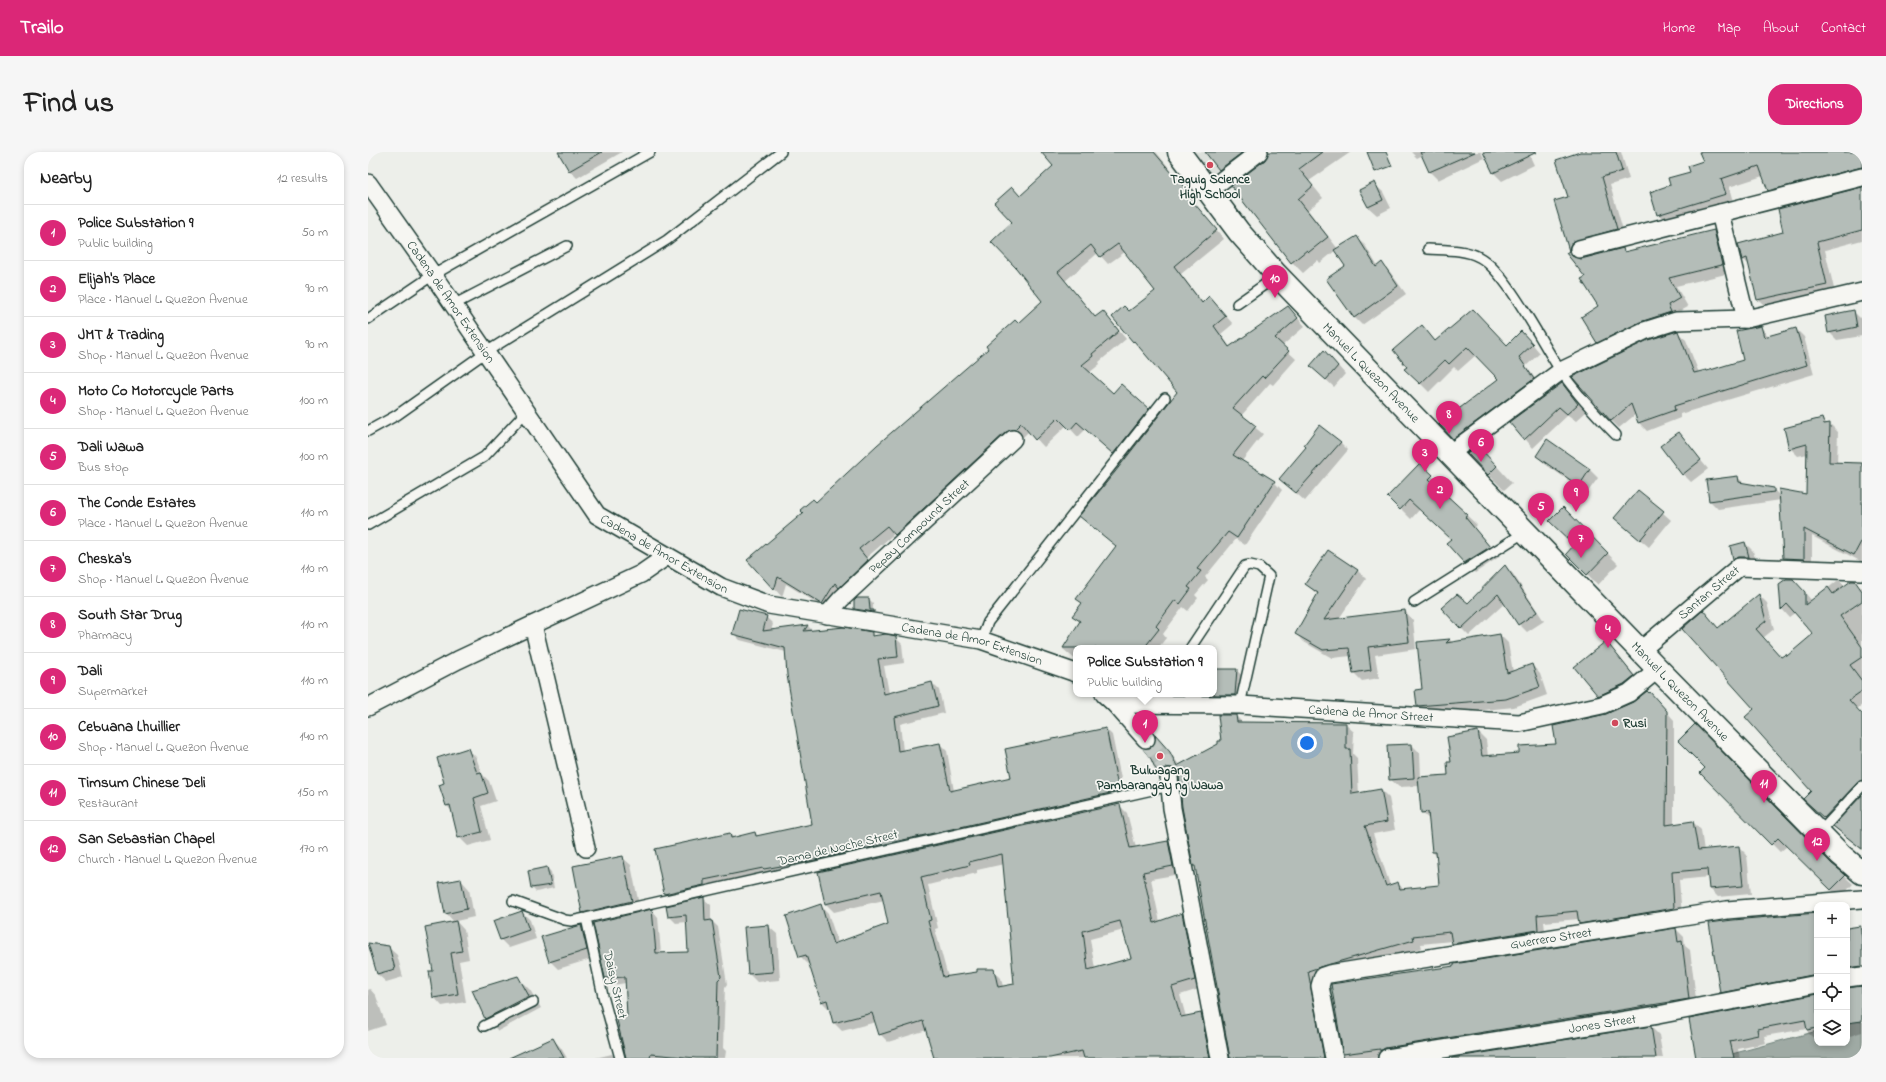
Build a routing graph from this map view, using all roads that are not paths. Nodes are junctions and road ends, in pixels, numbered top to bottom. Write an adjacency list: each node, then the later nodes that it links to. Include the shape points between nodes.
1 (650, 152): 13 (lane)
2 (781, 152): 19 (lane, via 667,240)
3 (1179, 152): 7 (main road, Manuel L. Quezon Avenue)
4 (1259, 152): 7 (street)
5 (1862, 178): 8 (street)
6 (368, 183): 13 (street, Cadena de Amor Extension)
7 (1208, 190): 12 (main road, Manuel L. Quezon Avenue, via 1239,232)
8 (1720, 213): 11 (street); 18 (street)
9 (567, 246): 16 (lane)
10 (1428, 249): 20 (lane, via 1478,256 1491,266 1503,280)
11 (1578, 249)
12 (1276, 274): 15 (lane); 26 (main road, Manuel L. Quezon Avenue)
13 (433, 275): 16 (street, Cadena de Amor Extension); 17 (lane)
14 (1862, 292): 18 (street)
15 (1237, 304)
16 (453, 305): 19 (street, Cadena de Amor Extension)
17 (368, 319)
18 (1746, 319): 20 (street, via 1676,321 1644,331)
19 (486, 352): 22 (street, Cadena de Amor Extension); 23 (lane, via 397,416)
20 (1561, 371): 24 (lane); 26 (street)
21 (1165, 398): 34 (lane, via 988,622)
22 (526, 412): 27 (lane, via 484,457); 29 (street, Cadena de Amor Extension, via 597,515)
23 (368, 431)
24 (1616, 435)
25 (1013, 439): 32 (street, Pepay Compound Street)
26 (1449, 454): 28 (main road, Manuel L. Quezon Avenue)
27 (368, 525)
28 (1525, 532): 31 (lane); 36 (main road, Manuel L. Quezon Avenue)
29 (666, 556): 32 (street, Cadena de Amor Extension, via 721,587 769,605); 33 (street, via 641,574)
30 (1861, 571): 36 (street, Santan Street, via 1739,567)
31 (1414, 602)
32 (827, 615): 34 (street, Cadena de Amor Extension)
33 (533, 625): 41 (street, via 458,660); 46 (street)
34 (980, 640): 38 (street, Cadena de Amor Extension)
35 (1192, 645): 40 (lane, via 1245,566 1250,564 1266,572 1269,576)
36 (1641, 650): 37 (main road, Manuel L. Quezon Avenue)
37 (1658, 669): 40 (street, Cadena de Amor Street, via 1629,693 1602,705 1519,723); 45 (main road, Manuel L. Quezon Avenue)
38 (1073, 672)
39 (1110, 699): 40 (street, Cadena de Amor Street); 42 (street, Cadena de Amor Street)
40 (1240, 705)
41 (368, 707)
42 (1146, 739)
43 (1170, 781): 50 (lane, Dama de Noche Street); 57 (street, via 1172,808)
44 (1862, 786): 45 (lane)
45 (1819, 833): 47 (main road, Manuel L. Quezon Avenue)
46 (586, 848)
47 (1862, 873)
48 (1862, 899): 58 (street, Guerrero Street, via 1727,910 1330,974 1324,976 1320,986)
49 (513, 901): 50 (lane, Dama de Noche Street, via 565,920)
50 (586, 918): 56 (lane, Daisy Street)
51 (1862, 976): 52 (street)
52 (1850, 978)
53 (1814, 985): 59 (street, Jones Street, via 1658,1015)
54 (532, 1002): 55 (lane)
55 (484, 1026)
56 (620, 1058)
57 (1220, 1058)
58 (1334, 1058)
59 (1387, 1058)

